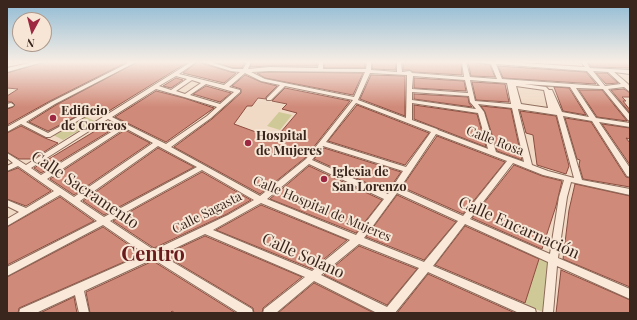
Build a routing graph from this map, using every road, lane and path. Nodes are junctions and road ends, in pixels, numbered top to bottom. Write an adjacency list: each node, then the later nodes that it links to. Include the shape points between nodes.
1 (104, 77): 41 (street)
2 (170, 77): 18 (street)
3 (187, 77): 12 (street)
4 (238, 77): 20 (street)
5 (257, 77): 17 (street, Calle Rosa)
6 (365, 77): 29 (street, Calle Sagasta)
7 (410, 77): 24 (street)
8 (453, 77): 13 (street)
9 (499, 77): 14 (street)
10 (596, 77): 22 (street)
11 (617, 77): 23 (street)
12 (192, 78): 15 (street); 25 (street)
13 (468, 78): 14 (street); 26 (street)
14 (500, 80): 16 (street)
15 (205, 82): 20 (street); 27 (street)
16 (508, 82): 21 (street); 33 (street)
17 (284, 84): 28 (street); 29 (street, Calle Rosa)
18 (156, 86): 25 (street); 37 (street)
19 (572, 86): 21 (street); 22 (street); 38 (street)
20 (225, 87): 32 (street, via 238,91)
21 (547, 87): 21 (street, via 551,110 518,105 514,84); 35 (street)
22 (604, 87): 23 (street); 39 (street)
23 (628, 87)
24 (410, 90): 26 (street); 30 (street)
25 (172, 91): 27 (street)
26 (470, 95): 31 (street)
27 (186, 96): 32 (street)
28 (269, 99)
29 (355, 100): 40 (street, Calle Rosa); 47 (street, Calle Sagasta)
30 (410, 101): 34 (street); 40 (street)
31 (473, 102): 33 (street); 34 (street)
32 (221, 106): 48 (street)
33 (514, 107): 35 (street); 55 (street)
34 (481, 112): 49 (street)
35 (559, 113): 38 (street); 61 (street)
36 (83, 116): 41 (street, via 48,136)
37 (108, 117): 43 (street, Calle Hospital de Mujeres); 53 (street)
38 (594, 119): 42 (street); 58 (street)
39 (630, 119)
40 (409, 120): 45 (street, Calle Rosa)
41 (22, 122): 44 (street)
42 (630, 124)
43 (125, 126): 46 (street, Calle Hospital de Mujeres); 59 (street)
44 (7, 130)
45 (435, 130): 49 (street, Calle Rosa); 57 (street)
46 (157, 143): 48 (street, Calle Hospital de Mujeres); 67 (street)
47 (322, 143): 52 (street, Calle Sagasta); 57 (street)
48 (166, 147): 54 (street, Calle Hospital de Mujeres)
49 (493, 153): 51 (street, Calle Rosa)
50 (7, 155): 53 (street, Calle Sacramento)
51 (512, 160): 55 (street, Calle Rosa); 70 (street)
52 (308, 161): 65 (street); 66 (street, Calle Sagasta)
53 (23, 166): 56 (street); 59 (street, Calle Sacramento)
54 (203, 167): 66 (street, Calle Hospital de Mujeres); 71 (street)
55 (529, 167): 60 (street, Calle Rosa)
56 (7, 169)
57 (408, 170): 62 (street)
58 (630, 174)
59 (42, 178): 63 (street, Calle Sacramento)
60 (568, 179): 61 (street, Calle Rosa); 76 (street)
61 (579, 182): 64 (street, Calle Rosa)
62 (395, 189): 65 (street); 70 (street, Calle Encarnación)
63 (60, 191): 67 (street, Calle Sacramento); 69 (street)
64 (630, 192)
65 (389, 198): 74 (street)
66 (261, 200): 73 (street, Calle Sagasta); 74 (street, Calle Hospital de Mujeres)
67 (74, 201): 71 (street, Calle Sacramento)
68 (7, 203): 69 (street)
69 (26, 211): 72 (street)
70 (464, 220): 76 (street, Calle Encarnación); 77 (street)
71 (104, 222): 75 (street, Calle Sacramento); 78 (street)
72 (7, 223)
73 (205, 230): 75 (street, Calle Sagasta); 79 (street, Calle Solano)
74 (358, 239): 77 (street, Calle Hospital de Mujeres); 79 (street)
75 (153, 255): 80 (street, Calle Sagasta); 84 (street, Calle Sacramento)
76 (553, 261): 81 (street, Calle Encarnación); 88 (street)
77 (426, 267): 86 (street); 87 (street, Calle Hospital de Mujeres)
78 (7, 272)
79 (313, 276): 85 (street); 86 (street, Calle Solano)
80 (78, 288): 82 (street, Calle Sagasta); 83 (street)
81 (630, 294)
82 (24, 313)
83 (84, 313)
84 (248, 313)
85 (268, 313)
86 (388, 313)
87 (531, 313)
88 (548, 313)

